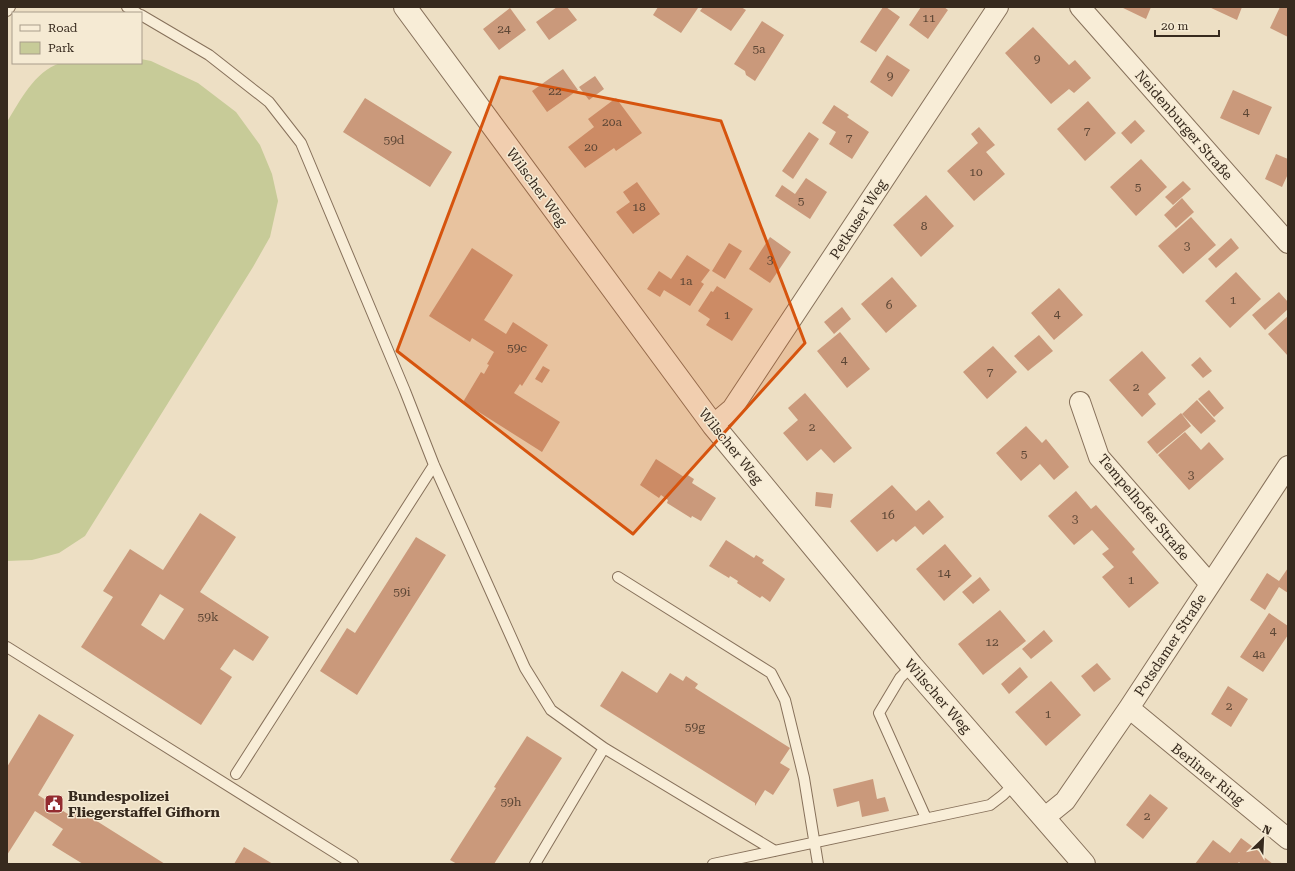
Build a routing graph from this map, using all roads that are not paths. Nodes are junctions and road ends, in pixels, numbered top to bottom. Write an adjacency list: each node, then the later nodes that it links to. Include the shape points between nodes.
1 (10, 7): 5 (lane)
2 (405, 7): 9 (street, Wilscher Weg)
3 (998, 7): 9 (street, Petkuser Weg, via 732,409)
4 (1080, 7): 7 (street, Neidenburger Straße)
5 (7, 11)
6 (142, 16): 10 (lane, via 209,55 269,102 301,143)
7 (1288, 243)
8 (1080, 402): 13 (street, Tempelhofer Straße, via 1099,457)
9 (713, 426): 15 (street, Wilscher Weg)
10 (434, 465): 17 (lane, via 525,668 551,710); 18 (lane)
11 (1288, 466): 13 (street, Potsdamer Straße)
12 (618, 578): 23 (lane, via 771,673 785,700 804,778)
13 (1210, 584): 16 (street, Potsdamer Straße)
14 (7, 647): 25 (lane)
15 (912, 666): 19 (street, Wilscher Weg); 20 (lane, via 900,678 879,713)
16 (1129, 708): 21 (street, Potsdamer Straße, via 1065,801); 22 (street, Berliner Ring)
17 (604, 748): 24 (lane); 26 (lane)
18 (236, 774)
19 (1014, 784): 20 (lane, via 990,805); 21 (street, Wilscher Weg)
20 (926, 818): 23 (lane)
21 (1044, 818): 29 (street, Wilscher Weg)
22 (1288, 839)
23 (815, 843): 24 (lane); 28 (lane)
24 (775, 851): 27 (lane)
25 (353, 864)
26 (535, 864)
27 (713, 864)
28 (818, 864)
29 (1084, 864)

